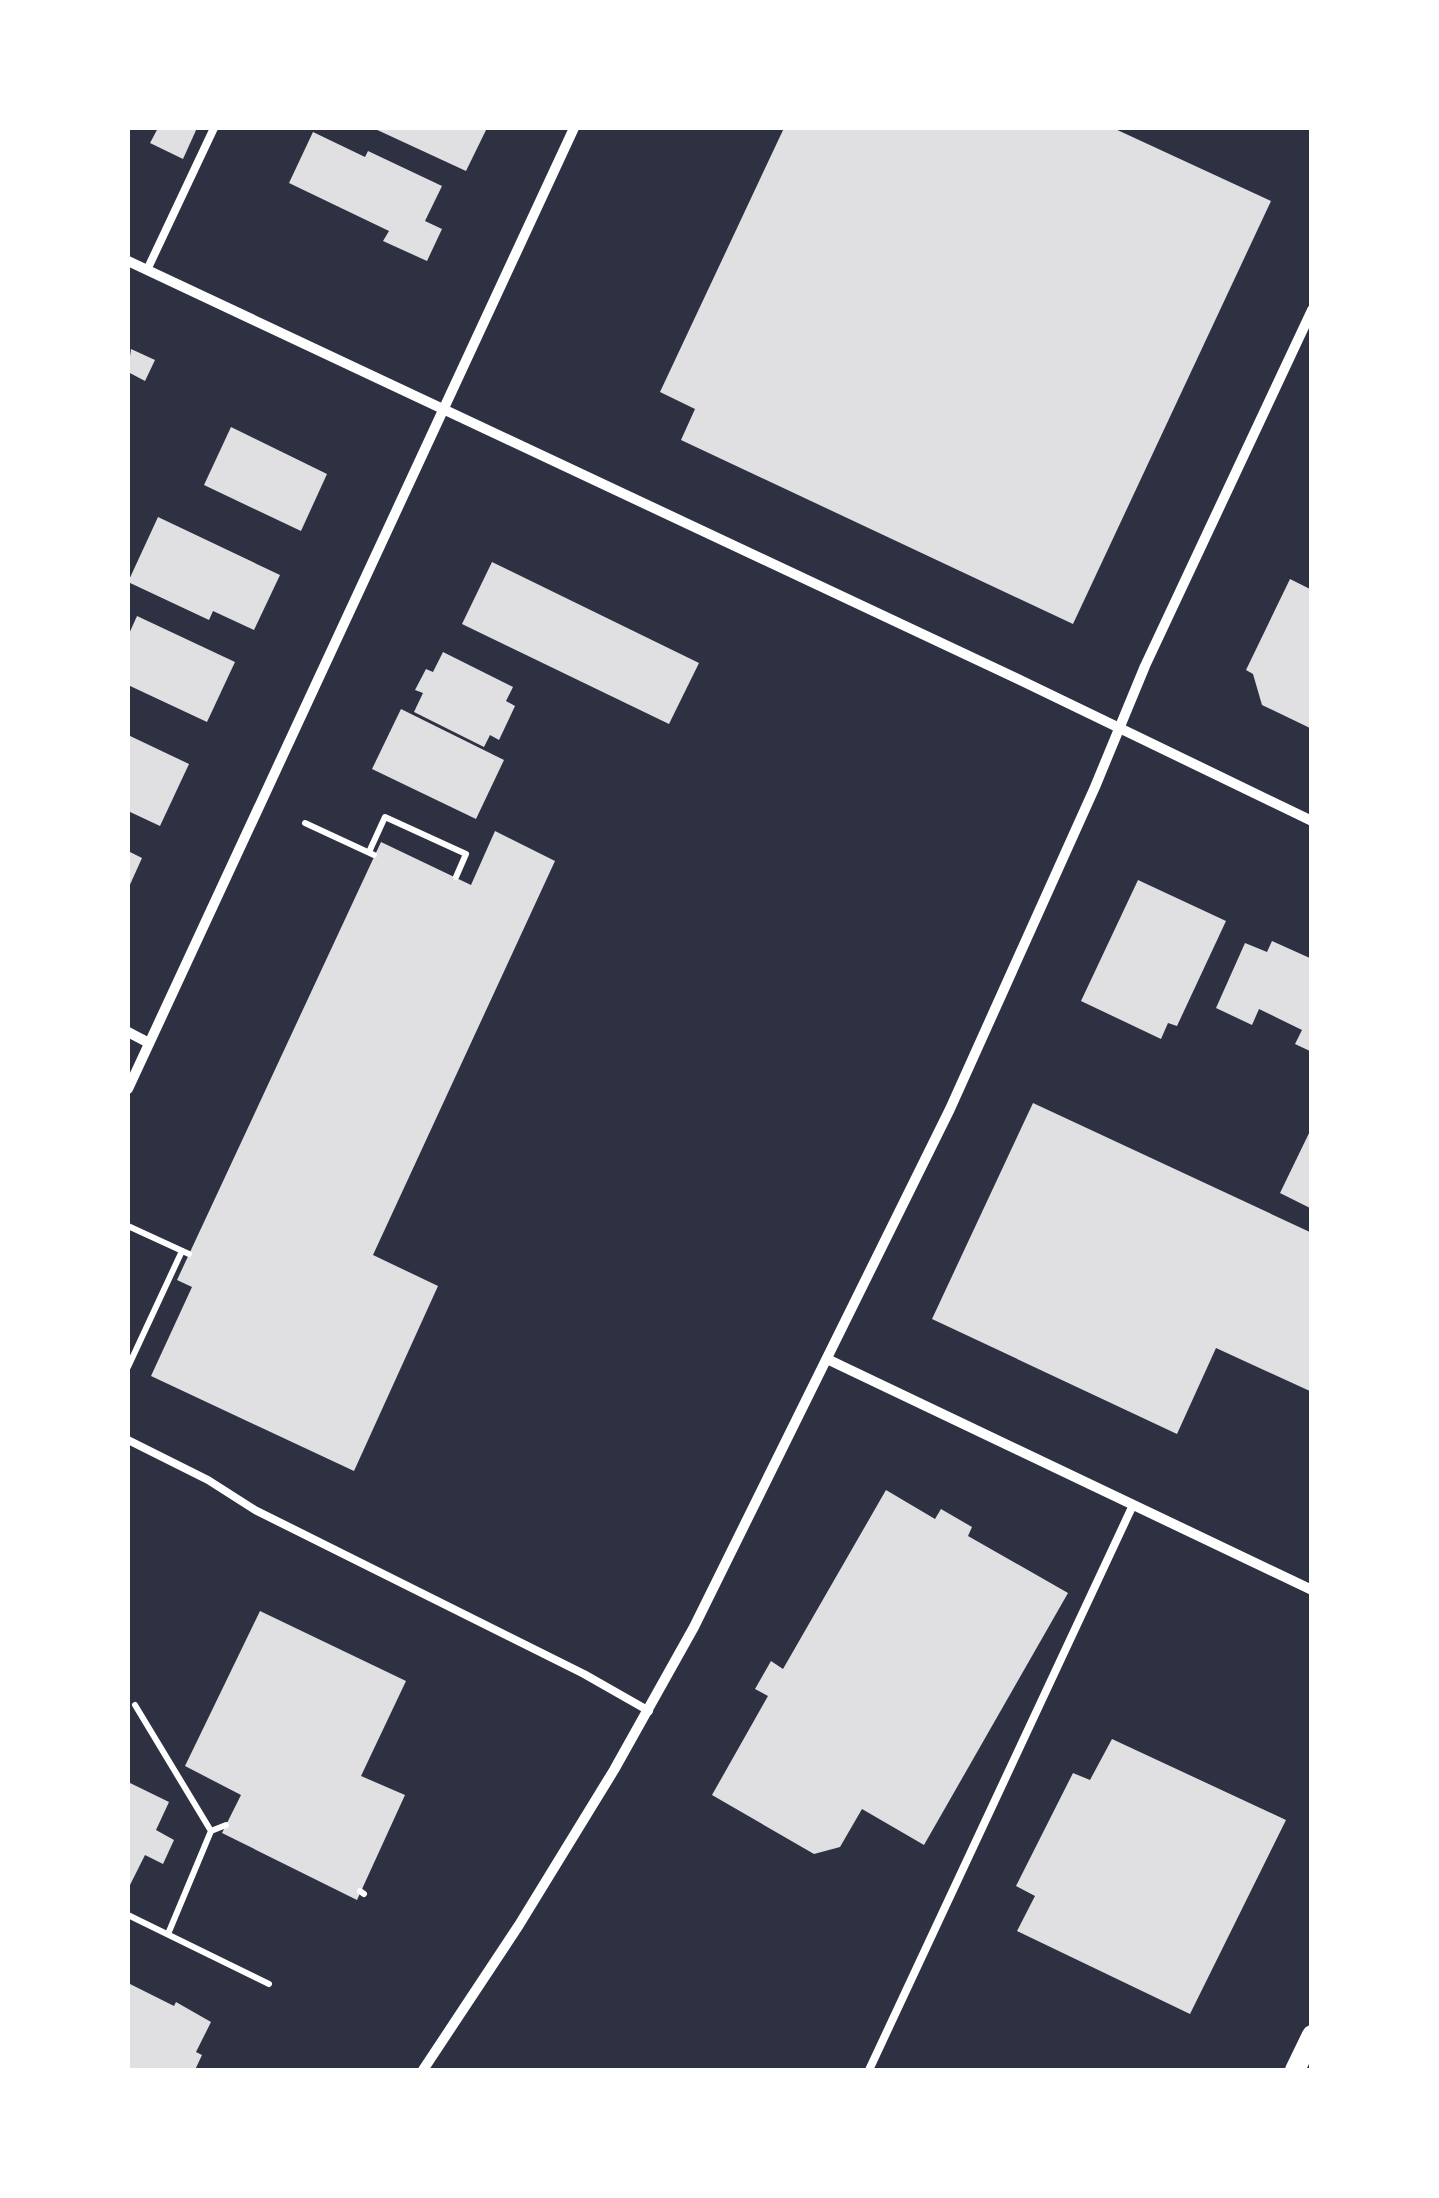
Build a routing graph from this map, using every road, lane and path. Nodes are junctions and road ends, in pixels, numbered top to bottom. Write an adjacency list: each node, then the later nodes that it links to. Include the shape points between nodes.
1 (214, 128): 4 (lane)
2 (574, 128): 6 (street)
3 (128, 261): 4 (street)
4 (147, 270): 6 (street)
5 (1312, 310): 7 (street)
6 (442, 409): 7 (street); 12 (street)
7 (1120, 728): 8 (street); 15 (street, via 950,1108)
8 (1312, 821)
9 (305, 823): 10 (path, via 372,853 385,817 466,854)
10 (456, 877)
11 (128, 1032): 12 (street)
12 (149, 1042): 13 (street)
13 (128, 1090)
14 (128, 1226): 16 (path, via 186,1252)
15 (827, 1358): 18 (street); 21 (street)
16 (128, 1367)
17 (128, 1440): 21 (lane)
18 (1133, 1505): 19 (street); 29 (lane)
19 (1312, 1590)
20 (135, 1705): 23 (path)
21 (649, 1711): 28 (street)
22 (226, 1826): 23 (path)
23 (212, 1831): 25 (path)
24 (128, 1914): 25 (path)
25 (168, 1934): 26 (path)
26 (269, 1984)
27 (1312, 2035): 30 (main road)
28 (424, 2070)
29 (869, 2070)
30 (1295, 2070)

